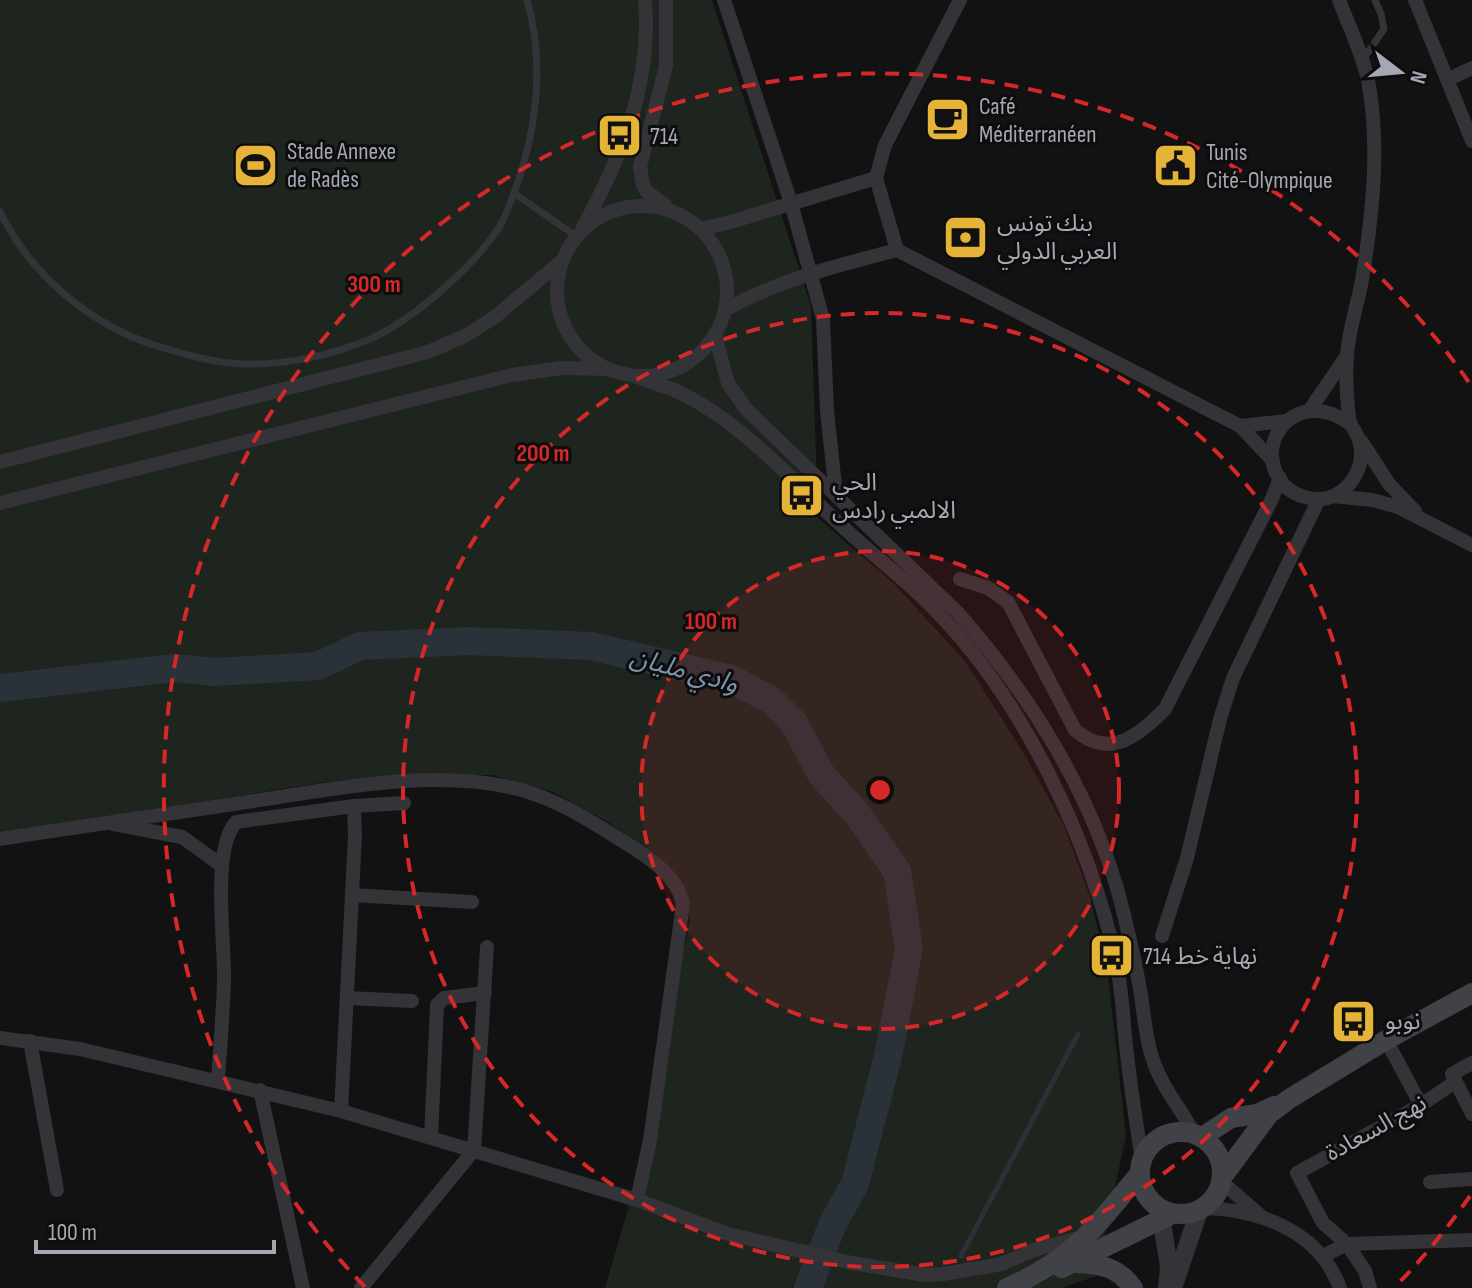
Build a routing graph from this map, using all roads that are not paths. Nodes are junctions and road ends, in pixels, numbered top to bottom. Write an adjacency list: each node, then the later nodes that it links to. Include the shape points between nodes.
1 (527, 0): 14 (lane, via 538,72 528,151)
2 (645, 0): 19 (street, via 640,90 629,129)
3 (666, 0): 17 (street, via 666,66 640,167 651,197)
4 (724, 0): 15 (street)
5 (960, 0): 13 (street, via 885,145)
6 (1339, 0): 9 (street)
7 (1375, 0): 9 (lane, via 1384,29)
8 (1415, 0): 11 (street)
9 (1362, 61): 25 (street, via 1372,113 1373,214)
10 (1472, 68): 11 (street)
11 (1449, 79): 12 (street)
12 (1472, 141)
13 (876, 178): 15 (street); 20 (street)
14 (514, 193): 16 (lane, via 499,228 455,278 371,339 292,361 244,364 182,354 107,326 62,294); 19 (lane)
15 (791, 203): 18 (street); 22 (street)
16 (0, 212)
17 (676, 213): 18 (street); 19 (street, via 651,206 624,208 599,217)
18 (701, 229): 23 (street, via 723,267)
19 (578, 236): 21 (street)
20 (897, 250): 22 (street); 31 (street)
21 (563, 260): 26 (street, via 558,285 564,323 585,354); 34 (street, via 496,316 428,352)
22 (812, 273): 23 (street); 36 (street, via 823,319)
23 (725, 310): 24 (street)
24 (715, 335): 27 (street, via 694,359 666,373); 36 (street, via 728,383 745,408)
25 (1347, 356): 28 (street); 30 (street)
26 (606, 369): 27 (street); 38 (street, via 512,375)
27 (635, 376): 69 (street, via 677,391 753,441 940,615 1010,708 1056,789 1098,893 1117,963)
28 (1309, 411): 29 (street); 30 (street, via 1335,413)
29 (1286, 421): 31 (street); 33 (street, via 1276,436)
30 (1349, 423): 32 (street)
31 (1240, 426): 33 (street)
32 (1359, 438): 37 (street, via 1358,472 1348,487); 39 (street, via 1389,484)
33 (1273, 461): 35 (street)
34 (0, 462)
35 (1280, 478): 37 (street, via 1299,495); 41 (street, via 1165,709 1139,734 1118,743 1088,741 1075,730 1008,602)
36 (836, 495): 66 (street, via 957,612 1019,689 1051,740 1091,818 1116,886 1151,1057)
37 (1326, 498): 39 (street, via 1383,502); 49 (street, via 1233,678)
38 (0, 503)
39 (1427, 522): 40 (street)
40 (1472, 545)
41 (960, 579)
42 (404, 803): 43 (street)
43 (354, 806): 46 (street, via 236,822); 47 (street)
44 (108, 823): 45 (street); 46 (street, via 182,837); 74 (street, via 328,790 464,782 550,799 636,850 676,886 683,904)
45 (0, 839)
46 (221, 865): 60 (street, via 224,979)
47 (352, 895): 48 (street); 53 (street)
48 (472, 902)
49 (1162, 936)
50 (487, 947): 51 (street)
51 (485, 993): 67 (street, via 444,998 437,1005); 68 (street)
52 (1472, 993): 56 (main road)
53 (347, 998): 54 (street); 64 (street)
54 (412, 1001)
55 (0, 1038): 57 (street)
56 (1386, 1040): 62 (main road); 63 (street)
57 (30, 1041): 60 (street); 73 (street)
58 (1472, 1063): 59 (street, نهج السعادة)
59 (1454, 1078): 63 (street, نهج السعادة); 65 (street)
60 (218, 1081): 61 (street)
61 (260, 1090): 64 (street); 84 (street)
62 (1289, 1099): 66 (main road, via 1257,1114 1231,1118); 70 (main road, via 1269,1114)
63 (1421, 1105): 80 (street, نهج السعادة, via 1297,1173 1323,1223)
64 (341, 1111): 67 (street)
65 (1472, 1114)
66 (1198, 1136): 69 (main road, via 1169,1134 1148,1148); 70 (main road, via 1218,1154)
67 (431, 1138): 68 (street)
68 (474, 1150): 74 (street); 85 (street)
69 (1141, 1166): 76 (main road, via 1146,1195); 78 (main road)
70 (1222, 1179): 75 (main road); 77 (street)
71 (1472, 1179): 72 (street)
72 (1430, 1182)
73 (57, 1190)
74 (637, 1200): 78 (street, via 728,1234 907,1273 943,1274 1002,1264)
75 (1202, 1210): 76 (main road); 77 (street); 89 (street)
76 (1164, 1214): 82 (main road); 88 (street)
77 (1262, 1217): 81 (street, via 1294,1230)
78 (1090, 1235): 83 (main road)
79 (1472, 1240): 80 (street)
80 (1347, 1244): 81 (street); 91 (street)
81 (1323, 1256): 90 (street)
82 (1072, 1263): 83 (main road); 87 (main road, via 1116,1269)
83 (1032, 1277): 86 (main road)
84 (303, 1288)
85 (361, 1288)
86 (1007, 1288)
87 (1133, 1288)
88 (1167, 1288)
89 (1173, 1288)
90 (1340, 1288)
91 (1370, 1288)

